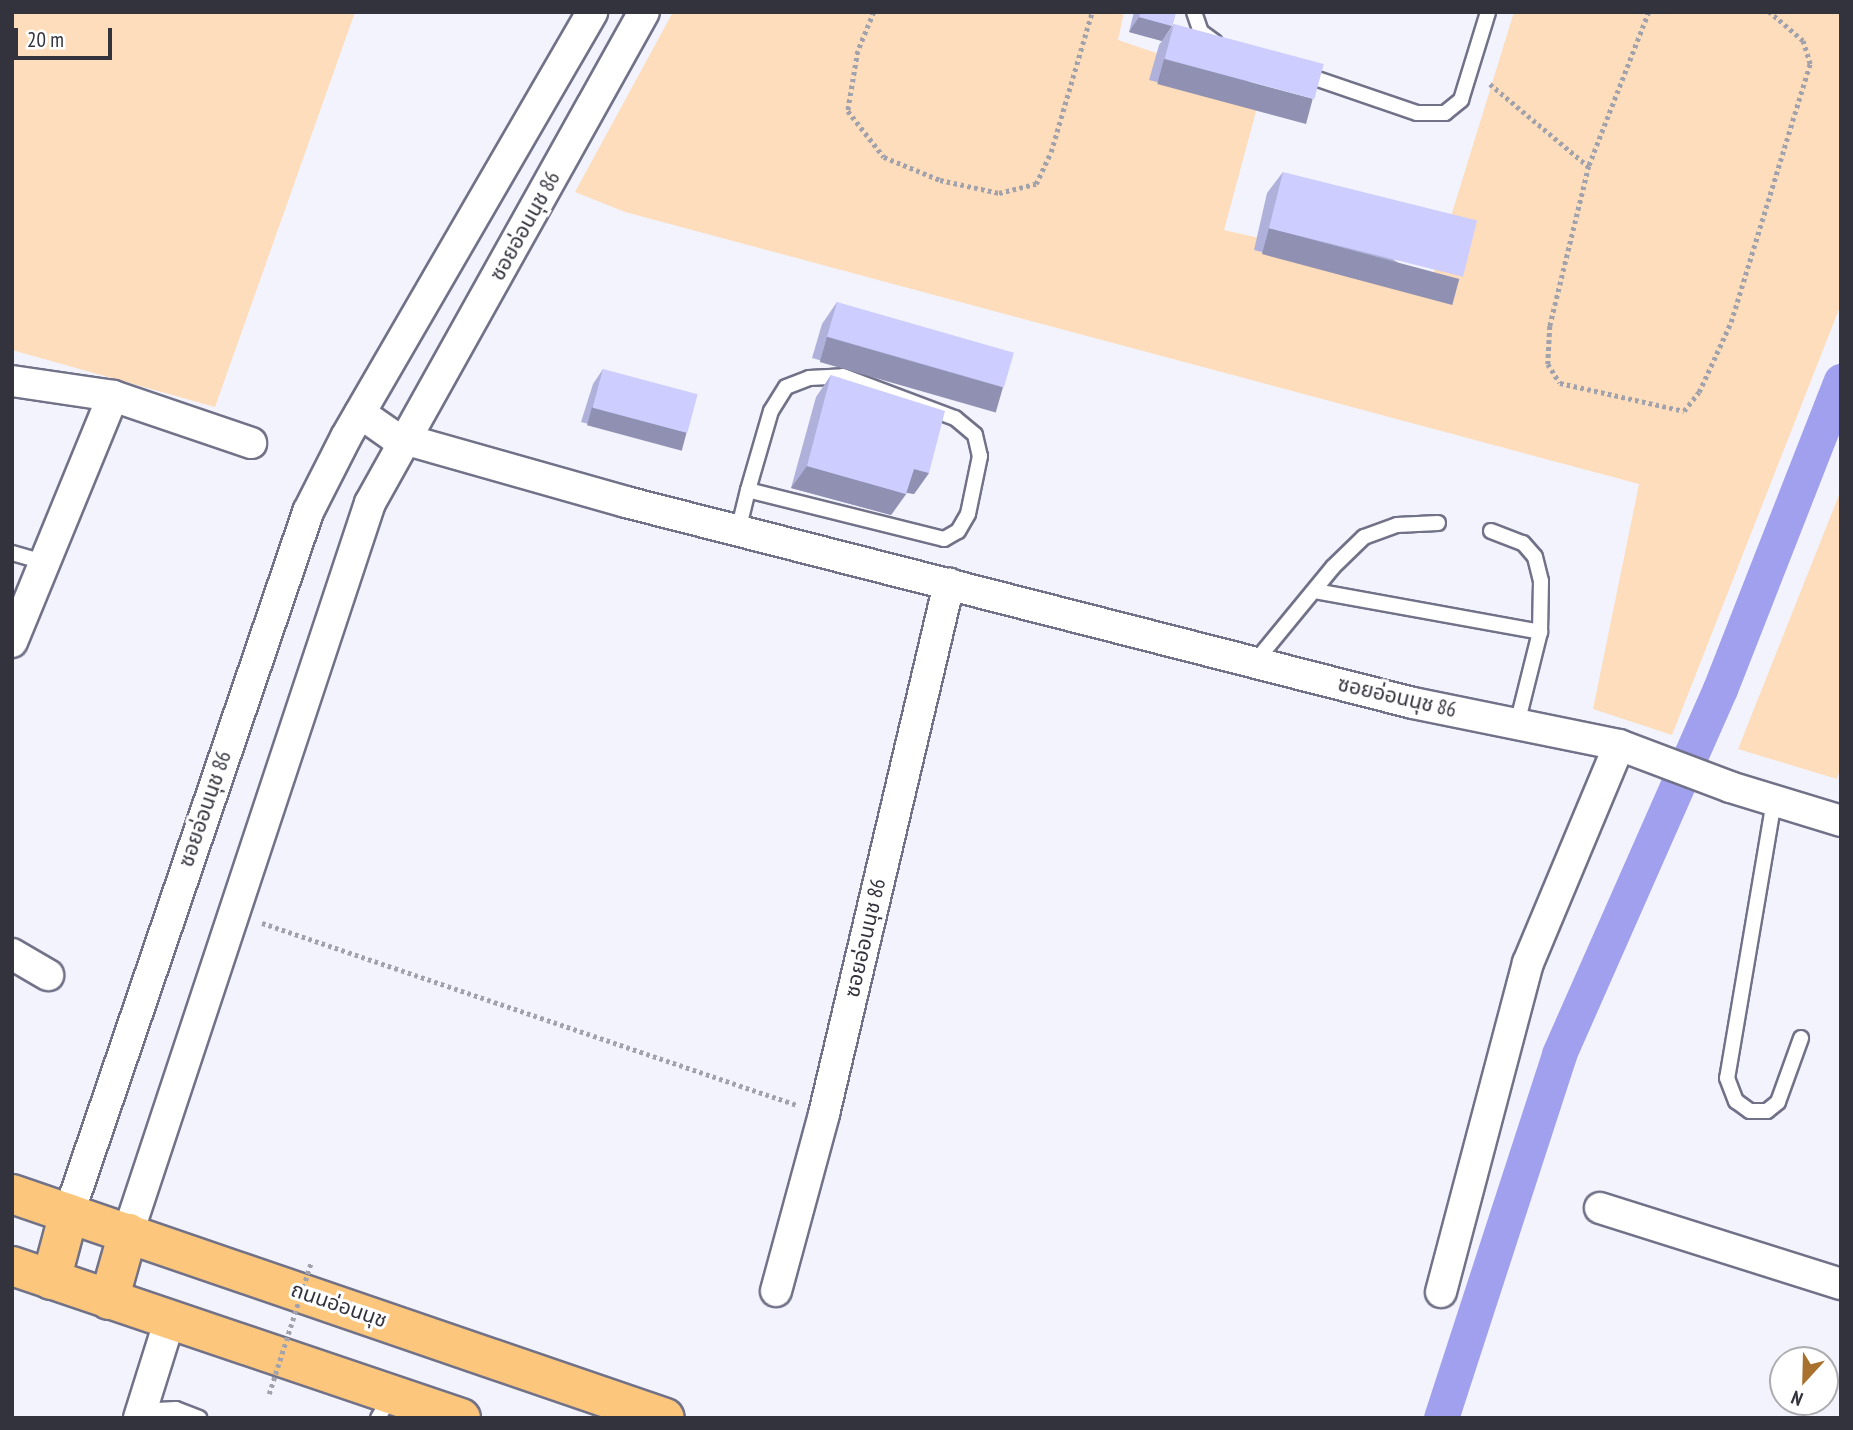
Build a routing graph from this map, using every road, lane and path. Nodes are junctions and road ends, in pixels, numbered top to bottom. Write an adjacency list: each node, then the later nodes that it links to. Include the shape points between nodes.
1 (592, 12): 15 (street, ซอยอ่อนนุช 86)
2 (644, 12): 16 (street, ซอยอ่อนนุช 86)
3 (874, 12): 4 (path, via 858,51 848,111 884,157 940,180 999,193 1035,184 1051,152)
4 (1091, 12)
5 (1194, 12): 9 (lane, via 1200,32)
6 (1489, 12): 11 (lane)
7 (1649, 12): 12 (path)
8 (1769, 12): 12 (path, via 1803,41 1811,64 1731,322 1699,392 1684,411 1560,383 1548,364 1550,326)
9 (1232, 49)
10 (1285, 67): 11 (lane, via 1417,113 1445,113 1461,100)
11 (1473, 70): 12 (path)
12 (1589, 166)
13 (12, 381): 14 (street)
14 (113, 396): 17 (street); 23 (street)
15 (360, 413): 16 (street, ซอยอ่อนนุช 86); 40 (street, ซอยอ่อนนุช 86, via 308,512)
16 (405, 440): 20 (street, ซอยอ่อนนุช 86); 41 (street, ซอยอ่อนนุช 86, via 370,503 351,551)
17 (251, 443)
18 (748, 490): 18 (lane, via 944,539 958,531 968,514 980,456 975,435 955,418 843,376 810,378 786,387 771,411); 20 (lane)
19 (1438, 523): 25 (lane, via 1397,526 1364,537)
20 (738, 531): 24 (street, ซอยอ่อนนุช 86)
21 (1492, 531): 26 (lane, via 1523,543 1535,557 1541,582)
22 (12, 554): 23 (lane)
23 (43, 562): 27 (street)
24 (949, 584): 28 (street, ซอยอ่อนนุช 86); 37 (street, ซอยอ่อนนุช 86)
25 (1315, 591): 26 (lane); 28 (lane)
26 (1540, 632): 29 (lane)
27 (12, 642)
28 (1255, 663): 29 (street, ซอยอ่อนนุช 86)
29 (1517, 724): 30 (street, ซอยอ่อนนุช 86)
30 (1619, 745): 31 (street, ซอยอ่อนนุช 86); 47 (street, via 1528,963)
31 (1774, 801): 32 (street, ซอยอ่อนนุช 86); 36 (lane, via 1727,1078 1735,1101 1750,1111 1767,1111 1778,1102)
32 (1841, 821)
33 (258, 921): 37 (path)
34 (12, 954): 35 (street)
35 (48, 975)
36 (1801, 1038)
37 (824, 1114): 46 (street, ซอยอ่อนนุช 86)
38 (12, 1194): 40 (main road, ถนนอ่อนนุช)
39 (1600, 1208): 45 (street)
40 (69, 1213): 41 (main road, ถนนอ่อนนุช); 44 (main road)
41 (128, 1233): 48 (main road); 56 (main road, ถนนอ่อนนุช)
42 (311, 1262): 50 (path, bridge)
43 (12, 1266): 44 (main road)
44 (51, 1280): 48 (main road)
45 (1841, 1284)
46 (776, 1291)
47 (1441, 1292)
48 (108, 1300): 49 (main road)
49 (170, 1319): 51 (main road); 52 (street)
50 (269, 1394)
51 (385, 1406): 55 (main road)
52 (139, 1418)
53 (152, 1418): 54 (lane, via 157,1410 176,1409)
54 (199, 1418)
55 (461, 1418)
56 (665, 1418)

